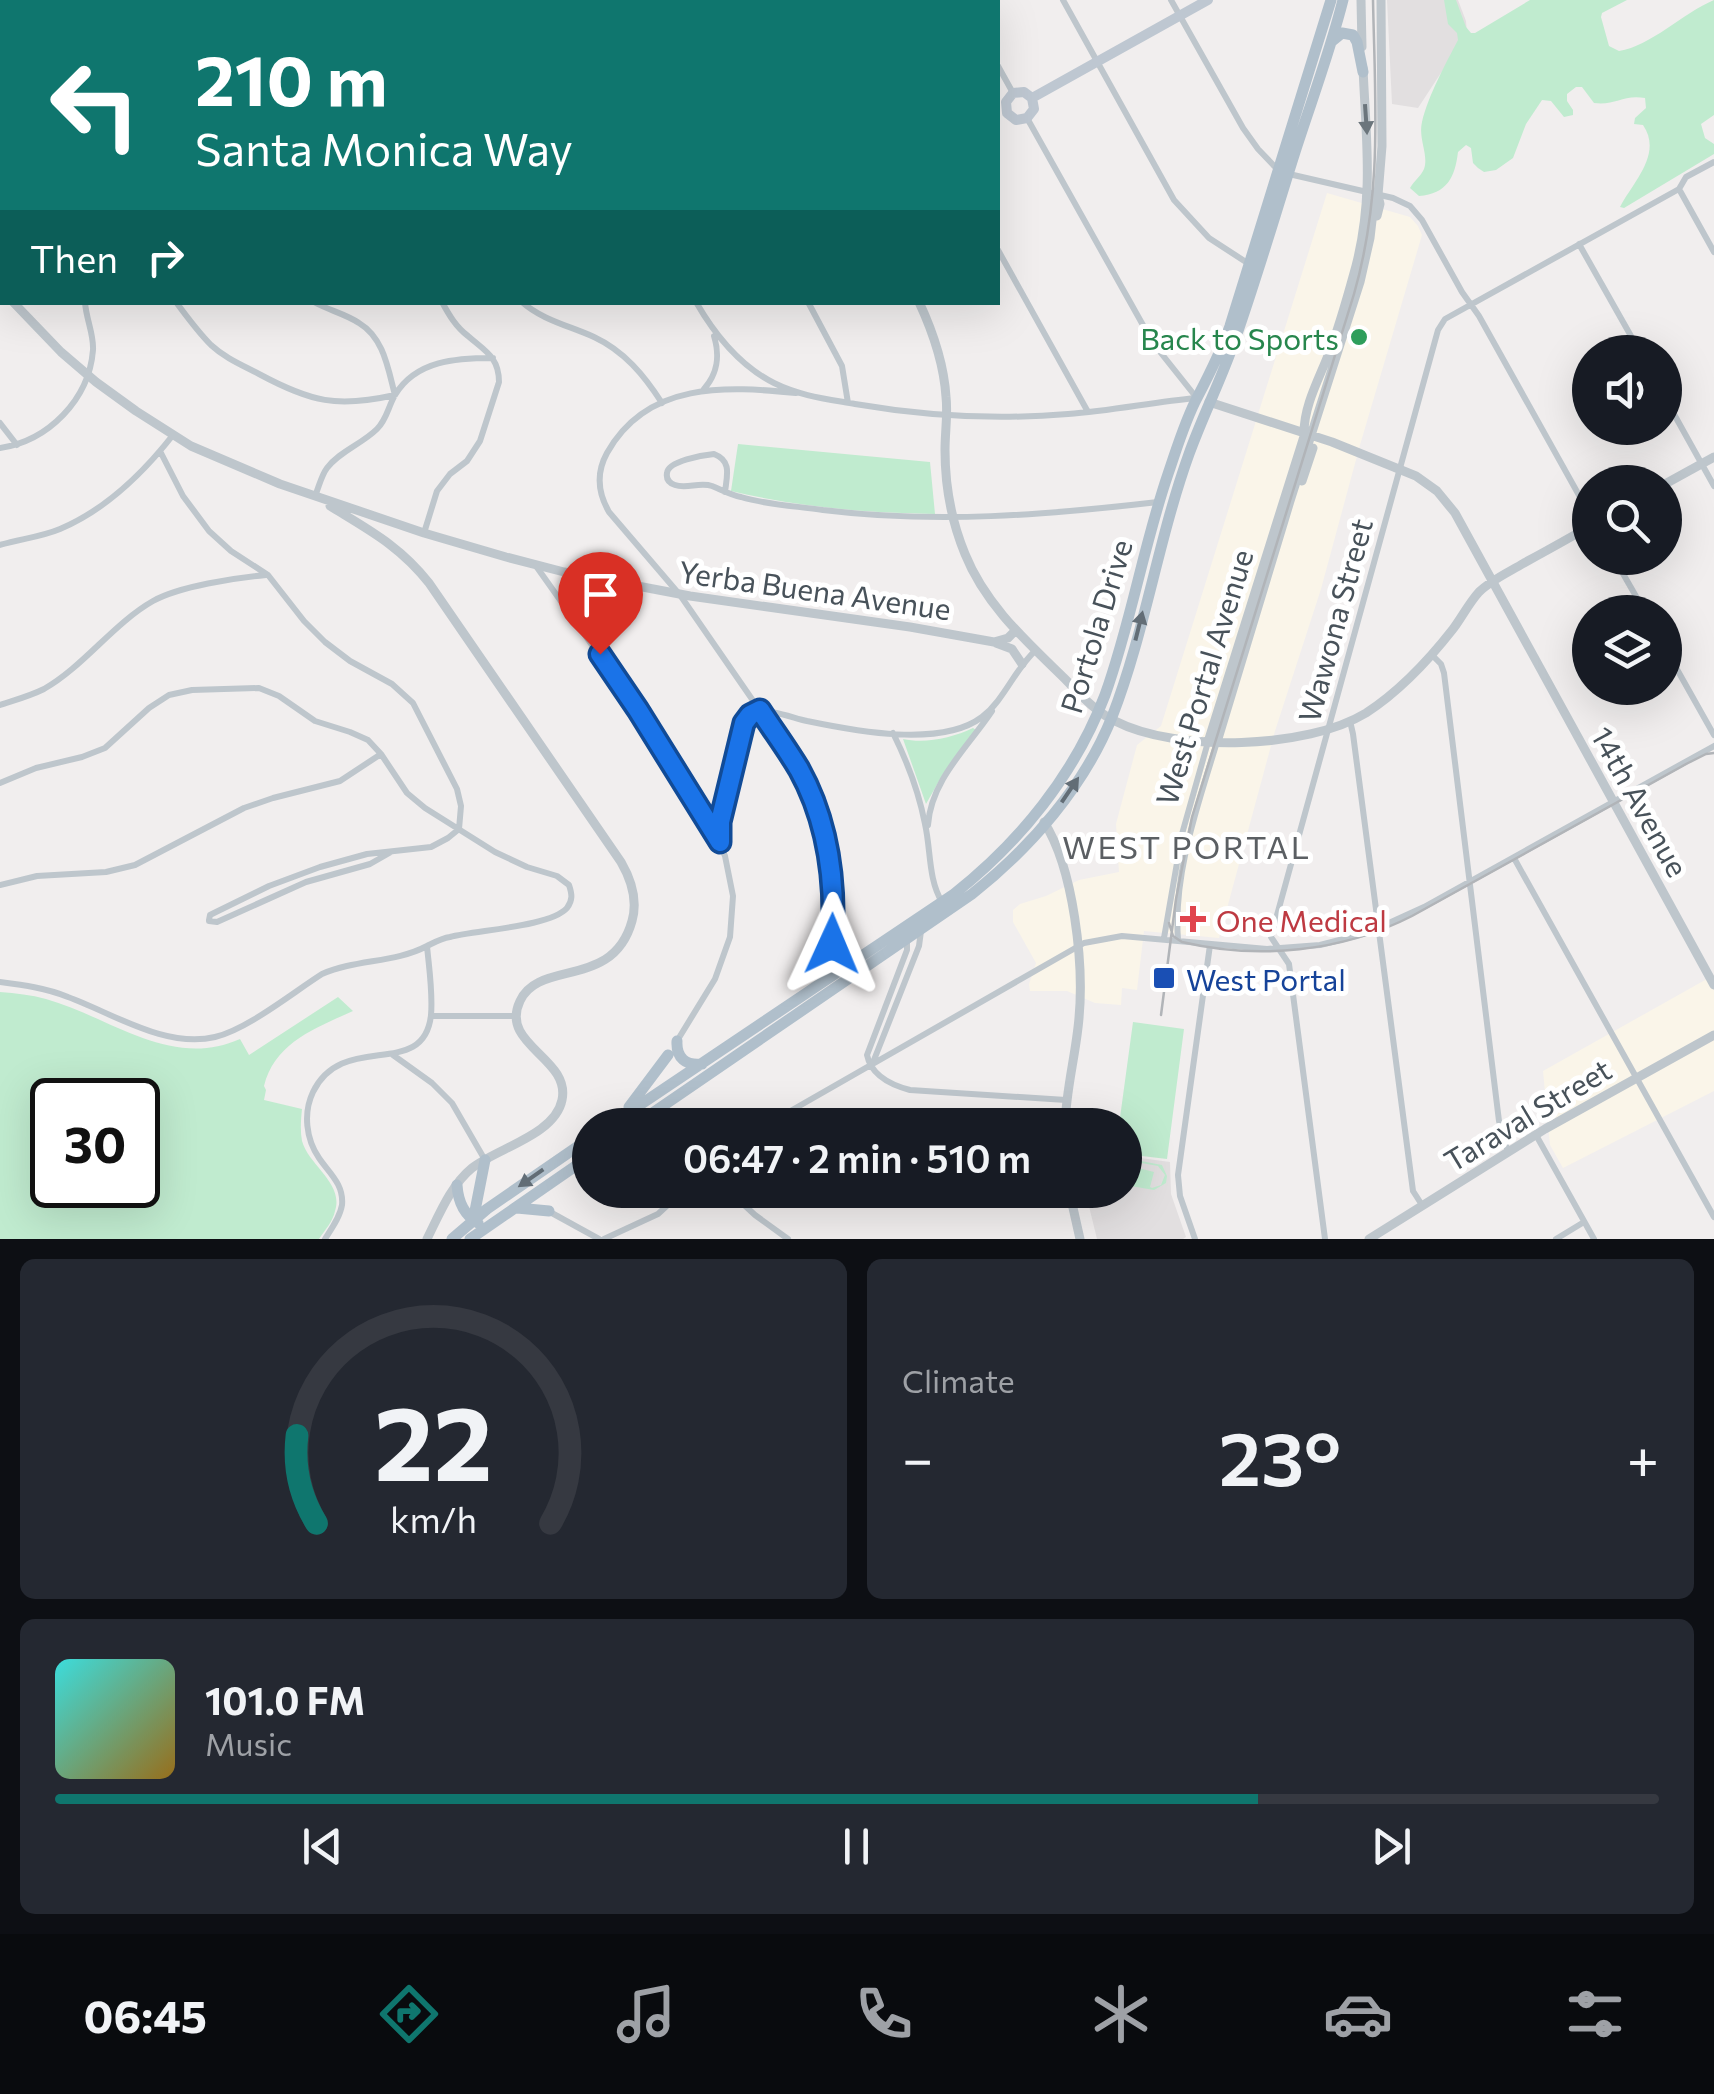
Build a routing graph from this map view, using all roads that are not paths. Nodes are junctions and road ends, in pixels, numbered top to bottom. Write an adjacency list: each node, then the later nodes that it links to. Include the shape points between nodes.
1 (1062, 0): 10 (street)
2 (1171, 0): 8 (street)
3 (1208, 0): 8 (main road)
4 (1331, 0): 18 (main road, Portola Drive)
5 (1343, 0): 9 (main road, Portola Drive)
6 (1361, 0): 12 (street, West Portal Avenue)
7 (1382, 0): 20 (street, West Portal Avenue, via 1382,146)
8 (1180, 16): 10 (main road); 18 (street, via 1250,140)
9 (1331, 42): 12 (main road, via 1342,33 1352,35); 18 (main road, Portola Drive)
10 (1097, 62): 14 (main road); 24 (street, via 1174,200 1209,238)
11 (1000, 70): 13 (street)
12 (1363, 72): 20 (street, West Portal Avenue, one-way to 20)
13 (1012, 93): 14 (main road); 15 (main road)
14 (1032, 98): 16 (main road)
15 (1002, 115): 16 (main road)
16 (1027, 118): 42 (street, via 1153,343)
17 (1714, 162): 19 (street, Wawona Street)
18 (1284, 172): 20 (street); 24 (main road, Portola Drive); 42 (main road, Portola Drive, via 1239,328)
19 (1678, 189): 21 (street, Wawona Street); 22 (street)
20 (1373, 194): 25 (street, via 1415,210); 49 (street, West Portal Avenue); 49 (street, West Portal Avenue, via 1356,297)
21 (1579, 244): 25 (street, Wawona Street); 36 (street)
22 (1714, 252)
23 (1000, 254): 45 (street)
24 (1250, 265): 42 (main road, Portola Drive)
25 (1471, 304): 56 (street, Wawona Street, via 1438,330); 58 (street)
26 (16, 305): 38 (street, Yerba Buena Avenue)
27 (86, 305): 38 (street, via 93,338)
28 (178, 305): 41 (street, via 218,351 296,392 339,402)
29 (321, 305): 41 (street, via 368,330 381,347)
30 (444, 305): 37 (street)
31 (526, 305): 43 (street, via 614,349)
32 (697, 305): 35 (street)
33 (810, 305): 44 (street, via 842,366)
34 (920, 305): 46 (street, via 944,377)
35 (711, 327): 39 (street, via 717,364); 40 (street, via 745,364)
36 (1630, 335)
37 (494, 358): 41 (street, via 441,362 410,378); 66 (street, via 500,382 480,441 437,491)
38 (87, 374): 50 (street, Yerba Buena Avenue); 51 (street, via 65,414)
39 (704, 390): 40 (street); 43 (street)
40 (796, 393): 44 (street)
41 (396, 395): 61 (street, via 374,431 330,464)
42 (1203, 400): 45 (street); 49 (street, 14th Avenue); 62 (main road, Portola Drive); 83 (main road, Portola Drive, one-way to 42)
43 (662, 402): 72 (street, via 618,437 600,481 610,512)
44 (848, 403): 46 (street)
45 (1088, 412): 46 (street)
46 (947, 415): 64 (street)
47 (0, 422): 51 (street)
48 (1682, 428): 55 (street)
49 (1308, 434): 56 (street, 14th Avenue); 88 (street, West Portal Avenue); 88 (street, West Portal Avenue, via 1314,446)
50 (173, 435): 53 (street); 61 (street, Yerba Buena Avenue)
51 (17, 446): 52 (street)
52 (0, 448)
53 (160, 451): 68 (street, via 85,516); 70 (street, via 209,531)
54 (1714, 456): 55 (street)
55 (1702, 464): 57 (street); 59 (street)
56 (1400, 469): 71 (street, 14th Avenue, via 1426,482 1455,512); 85 (street, Wawona Street)
57 (1682, 475)
58 (1572, 483)
59 (1714, 486)
60 (725, 492): 60 (street, via 727,466 714,454 669,467 672,484); 64 (street, via 866,515)
61 (315, 496): 63 (street, Yerba Buena Avenue); 65 (street, Yerba Buena Avenue)
62 (1159, 502): 64 (street); 82 (main road, Portola Drive)
63 (370, 515): 65 (street); 66 (street, Yerba Buena Avenue)
64 (953, 519): 73 (street, via 979,583)
65 (361, 524): 116 (street, Yerba Buena Avenue, via 398,549 429,583 631,882 633,917 618,949 588,970 536,984 521,997)
66 (424, 533): 69 (street, Yerba Buena Avenue)
67 (1572, 536): 71 (street)
68 (0, 545)
69 (535, 564): 72 (street, Yerba Buena Avenue); 97 (street)
70 (268, 575): 80 (street, via 162,596 54,682); 95 (street, via 325,642 413,703 460,797)
71 (1492, 582): 76 (street); 92 (street, 14th Avenue)
72 (680, 594): 74 (street, Yerba Buena Avenue); 81 (street)
73 (1016, 630): 74 (street); 75 (street)
74 (994, 642): 77 (street, via 1012,649)
75 (1036, 650): 77 (street); 82 (street)
76 (1432, 655): 84 (street, via 1379,704); 100 (street, via 1444,673)
77 (1022, 664): 79 (street)
78 (1682, 678): 87 (street)
79 (998, 702): 86 (street, via 954,731); 96 (street, via 940,782)
80 (0, 704)
81 (760, 710): 86 (street); 97 (street, via 744,723); 112 (street, via 799,769 823,830)
82 (1098, 711): 83 (street); 93 (main road, Portola Drive)
83 (1111, 719): 88 (street); 94 (main road, Portola Drive, one-way to 83)
84 (1350, 720): 85 (street); 103 (street)
85 (1328, 729): 88 (street); 111 (street, Wawona Street, via 1270,937)
86 (892, 733): 96 (street)
87 (1714, 735)
88 (1213, 742): 105 (street, West Portal Avenue, via 1182,834); 107 (street, West Portal Avenue, via 1185,858)
89 (1714, 746): 92 (street)
90 (381, 754): 91 (street, via 359,735 315,722 270,691 192,690 159,700 95,753); 95 (street, via 406,793); 101 (street, via 340,781 244,808 135,865)
91 (0, 783)
92 (1613, 802): 99 (street); 114 (street, 14th Avenue)
93 (1037, 812): 94 (street); 102 (main road, Portola Drive)
94 (1046, 824): 104 (main road, Portola Drive, via 986,883); 110 (street, via 1060,857)
95 (459, 830): 98 (street, via 431,847); 109 (street, via 510,860 564,880 571,900 554,916)
96 (928, 838): 102 (street)
97 (720, 842): 118 (street, via 733,896 730,937)
98 (392, 852): 98 (street, via 303,872 208,920 217,922)
99 (1514, 858): 100 (street); 123 (street)
100 (1470, 882): 103 (street); 134 (street)
101 (0, 885)
102 (942, 903): 112 (main road, Portola Drive)
103 (1379, 929): 111 (street); 139 (street, via 1413,1191)
104 (922, 930): 106 (main road, Portola Drive); 122 (street)
105 (1164, 938): 107 (street); 110 (street, via 1111,936)
106 (906, 940): 122 (street, via 908,950 867,1054); 125 (main road, Portola Drive)
107 (1178, 940): 108 (street)
108 (1210, 945): 111 (street); 156 (street, via 1178,1163 1180,1196)
109 (427, 946): 113 (street, via 335,968 230,1032 204,1039 141,1028 52,991); 115 (street)
110 (1078, 946): 122 (street); 126 (street, via 1079,1018)
111 (1279, 949): 157 (street, Wawona Street, via 1289,964)
112 (838, 973): 121 (main road, Portola Drive)
113 (0, 982)
114 (1714, 985)
115 (431, 1016): 116 (street); 119 (street, via 419,1042)
116 (516, 1016): 135 (street, via 521,1034 557,1073 560,1109 547,1124)
117 (1714, 1035): 123 (street, Taraval Street)
118 (677, 1041): 120 (street); 121 (main road, via 682,1060)
119 (392, 1054): 135 (street, via 452,1103); 149 (street, via 342,1062 310,1099 313,1148 342,1198)
120 (668, 1055): 124 (main road); 127 (main road)
121 (702, 1064): 124 (main road, Portola Drive)
122 (871, 1066): 126 (street, via 887,1082 910,1090); 130 (street)
123 (1636, 1078): 132 (street, Taraval Street); 145 (street)
124 (674, 1083): 125 (main road); 128 (main road, Portola Drive)
125 (682, 1094): 129 (main road, Portola Drive)
126 (1066, 1100): 131 (street)
127 (628, 1108)
128 (635, 1108)
129 (661, 1108)
130 (797, 1108)
131 (1066, 1108)
132 (1536, 1134): 134 (street, Taraval Street); 148 (street)
133 (572, 1151): 146 (main road, one-way to 146)
134 (1508, 1152): 139 (street, Taraval Street)
135 (485, 1160): 137 (street); 146 (main road)
136 (572, 1168): 138 (main road)
137 (457, 1185): 146 (main road); 150 (street)
138 (544, 1187): 140 (main road); 144 (main road, via 539,1199)
139 (1422, 1206): 158 (street, Taraval Street)
140 (512, 1208): 144 (main road); 147 (main road)
141 (664, 1208): 153 (street)
142 (747, 1208): 154 (street)
143 (1073, 1208): 155 (street)
144 (549, 1212): 153 (street)
145 (1714, 1217)
146 (473, 1221): 147 (main road); 151 (main road); 152 (main road)
147 (493, 1222): 152 (main road)
148 (1584, 1222): 159 (street); 160 (street)
149 (325, 1239)
150 (426, 1239)
151 (452, 1239)
152 (469, 1239)
153 (602, 1239)
154 (788, 1239)
155 (1080, 1239)
156 (1196, 1239)
157 (1324, 1239)
158 (1369, 1239)
159 (1556, 1239)
160 (1594, 1239)

